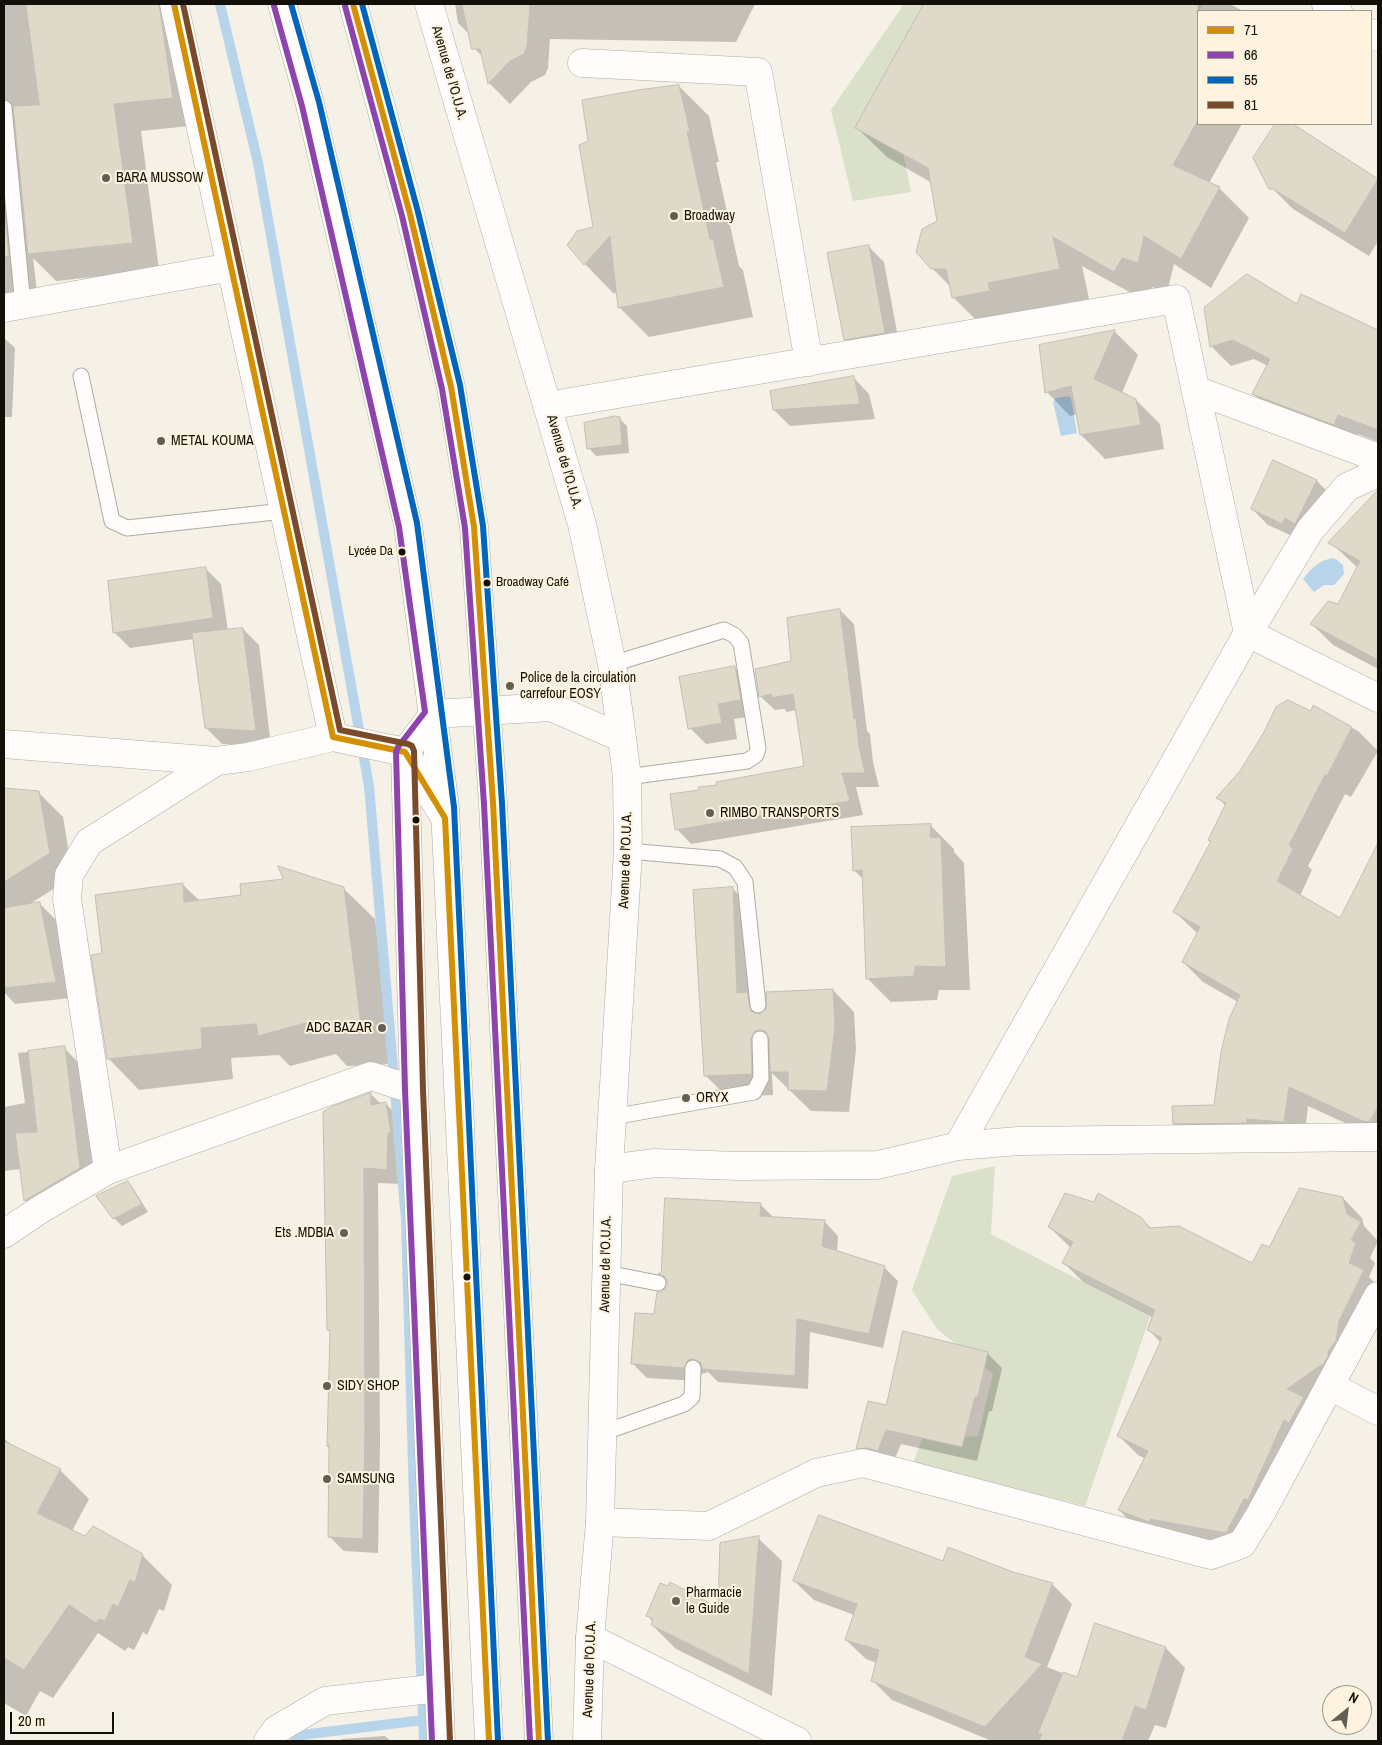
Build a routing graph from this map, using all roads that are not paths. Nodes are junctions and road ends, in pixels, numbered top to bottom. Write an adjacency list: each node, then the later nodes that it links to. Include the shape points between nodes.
1 (174, 4): 7 (main road)
2 (282, 4): 20 (main road, via 310,104 408,525)
3 (353, 4): 19 (main road, via 410,214 450,387 474,527)
4 (429, 4): 12 (main road, Avenue de l'O.U.A.)
5 (582, 63): 9 (main road, via 758,72)
6 (4, 108): 8 (lane)
7 (231, 267): 8 (main road); 15 (main road)
8 (14, 306)
9 (809, 362): 11 (main road, via 1176,299); 12 (main road)
10 (81, 376): 15 (lane, via 112,522 127,528)
11 (1196, 390): 13 (main road); 16 (main road)
12 (547, 406): 17 (main road, Avenue de l'O.U.A., via 582,524)
13 (1378, 458)
14 (1378, 473): 16 (main road, via 1347,487 1310,530)
15 (284, 511): 21 (main road)
16 (1248, 633): 18 (main road); 34 (main road)
17 (612, 664): 22 (main road, Avenue de l'O.U.A.); 26 (lane, via 724,630 734,635 741,643 758,748 756,755 747,761)
18 (1378, 698)
19 (485, 710): 20 (main road); 22 (main road, via 551,707); 51 (main road, via 493,803)
20 (434, 714): 24 (main road); 27 (main road)
21 (333, 737): 24 (main road); 25 (main road)
22 (622, 738): 26 (main road, Avenue de l'O.U.A.)
23 (4, 744): 25 (main road)
24 (404, 752): 27 (main road); 31 (main road)
25 (217, 761): 36 (main road, via 89,842 69,875 67,898)
26 (627, 777): 28 (main road, Avenue de l'O.U.A.)
27 (445, 818): 50 (main road)
28 (628, 851): 29 (lane, via 720,859 735,867 745,882); 32 (main road, Avenue de l'O.U.A.)
29 (758, 1005)
30 (760, 1039): 32 (lane, via 761,1078 754,1092)
31 (414, 1090): 36 (main road, via 371,1076); 47 (main road)
32 (612, 1117): 35 (main road, Avenue de l'O.U.A.)
33 (1378, 1137): 34 (main road, via 1018,1141)
34 (958, 1146): 35 (main road, via 878,1165 655,1163)
35 (608, 1169): 38 (main road, Avenue de l'O.U.A.)
36 (108, 1170): 37 (main road)
37 (4, 1234)
38 (606, 1273): 39 (lane); 44 (main road, Avenue de l'O.U.A.)
39 (658, 1283)
40 (1378, 1296): 42 (main road)
41 (693, 1368): 44 (lane, via 692,1396 684,1404)
42 (1330, 1386): 43 (main road); 45 (main road, via 1242,1544 1210,1555 863,1463 816,1473 710,1526)
43 (1378, 1411)
44 (602, 1433): 45 (main road, Avenue de l'O.U.A.)
45 (600, 1522): 46 (main road, Avenue de l'O.U.A.)
46 (590, 1638): 52 (main road, Avenue de l'O.U.A.); 53 (main road)
47 (439, 1688): 48 (main road, via 325,1701 276,1730); 49 (main road)
48 (268, 1741)
49 (441, 1741)
50 (489, 1741)
51 (539, 1741)
52 (587, 1741)
53 (797, 1741)

